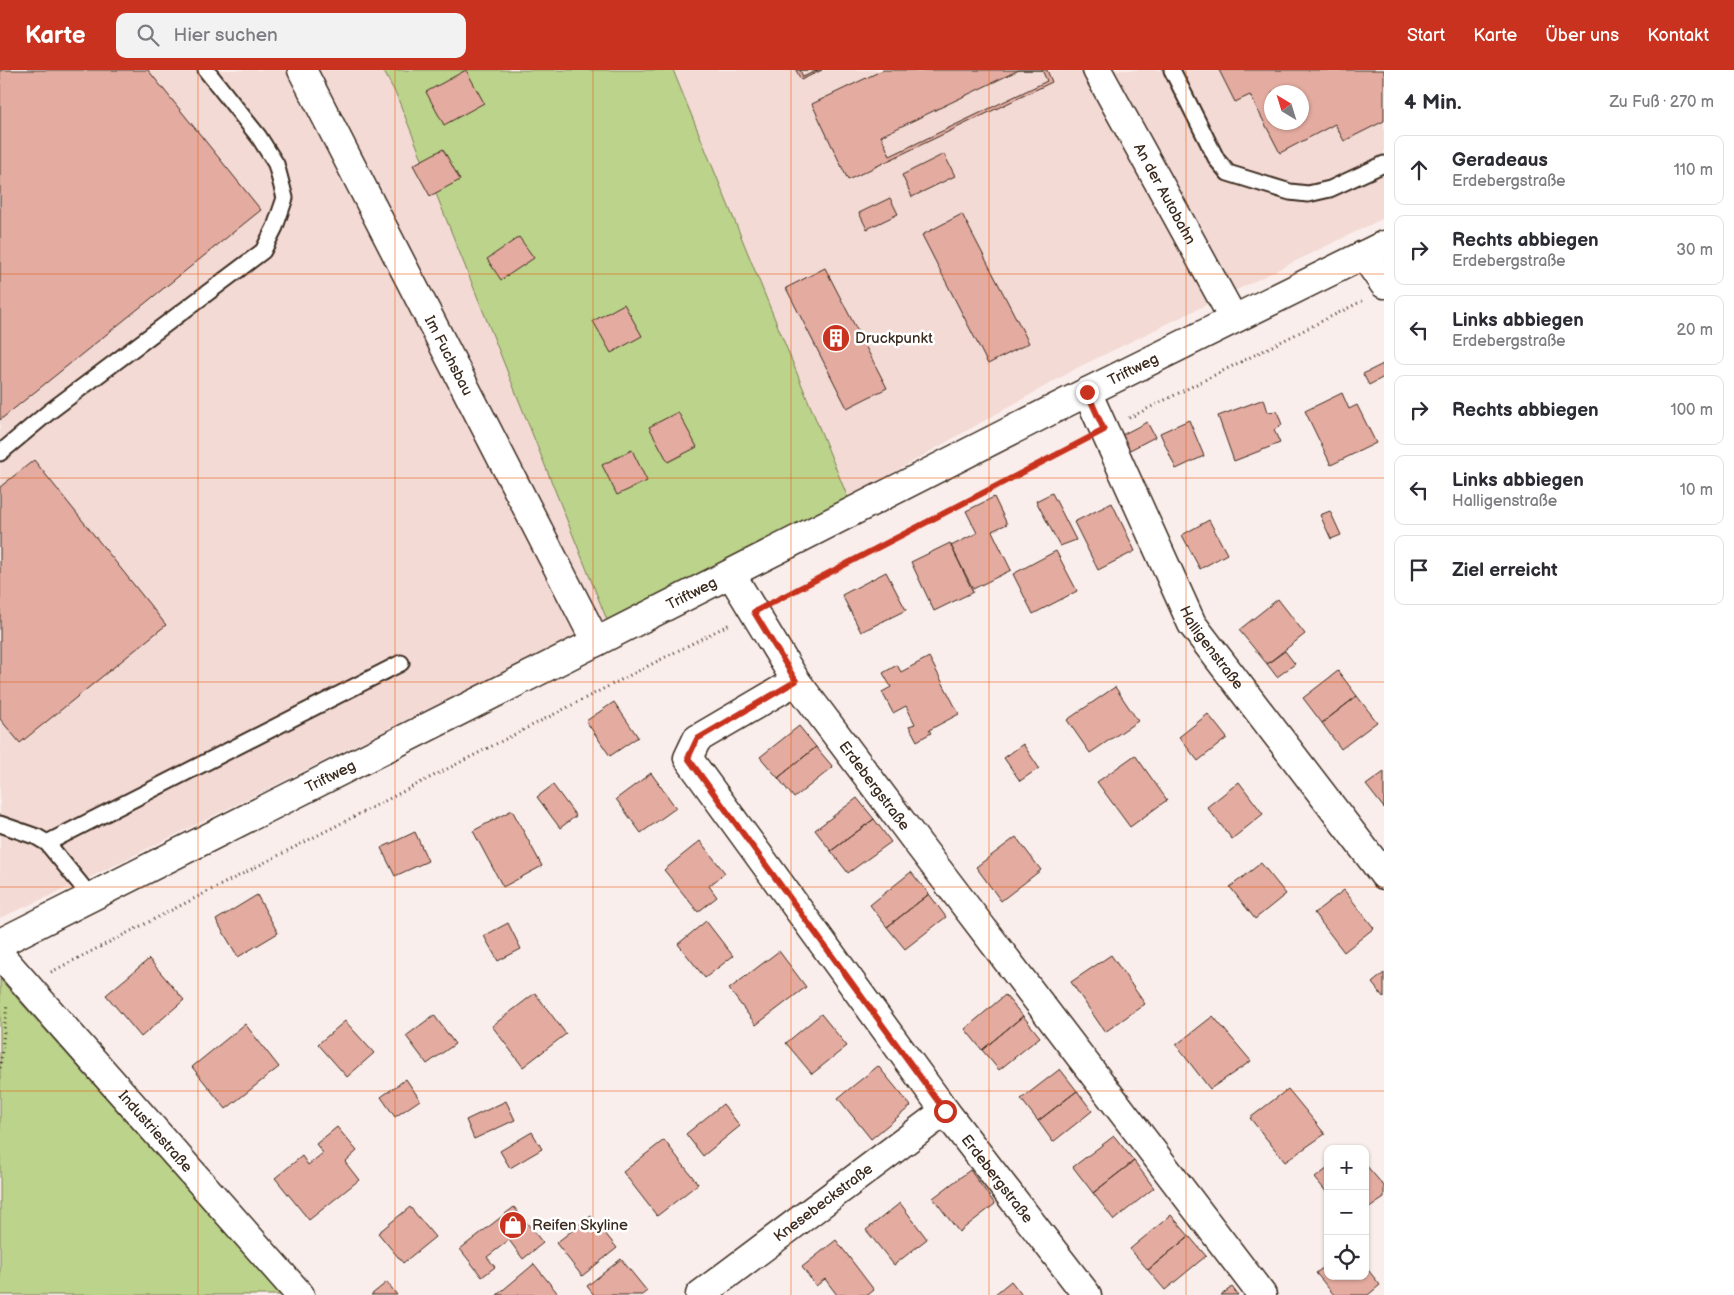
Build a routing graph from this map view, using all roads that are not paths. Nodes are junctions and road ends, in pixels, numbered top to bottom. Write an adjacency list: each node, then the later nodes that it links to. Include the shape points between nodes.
1 (206, 70): 10 (lane, via 276,164 285,198 263,251 49,412)
2 (302, 70): 12 (street, Im Fuchsbau)
3 (1097, 70): 8 (street, An der Autobahn)
4 (1172, 70): 5 (lane, via 1217,160 1228,172 1290,192 1308,194 1330,189)
5 (1384, 164)
6 (1374, 250): 7 (street); 8 (street, Triftweg)
7 (1375, 292)
8 (1233, 318): 9 (street, Triftweg)
9 (1087, 392): 11 (street, Triftweg); 17 (street, Halligenstraße, via 1192,624)
10 (0, 453)
11 (731, 574): 12 (street, Triftweg); 14 (street, Erdebergstraße)
12 (596, 642): 18 (street, Triftweg)
13 (401, 663): 16 (lane)
14 (796, 681): 21 (street, Erdebergstraße, via 697,739 688,758); 25 (street, Erdebergstraße)
15 (0, 824): 16 (lane)
16 (47, 843): 18 (lane)
17 (1384, 875)
18 (91, 897): 19 (street, Triftweg)
19 (0, 943)
20 (9, 971): 22 (street, Industriestraße)
21 (945, 1111): 23 (street, Knesebeckstraße); 24 (street, Erdebergstraße)
22 (300, 1295)
23 (700, 1295)
24 (1087, 1295)
25 (1262, 1295)

